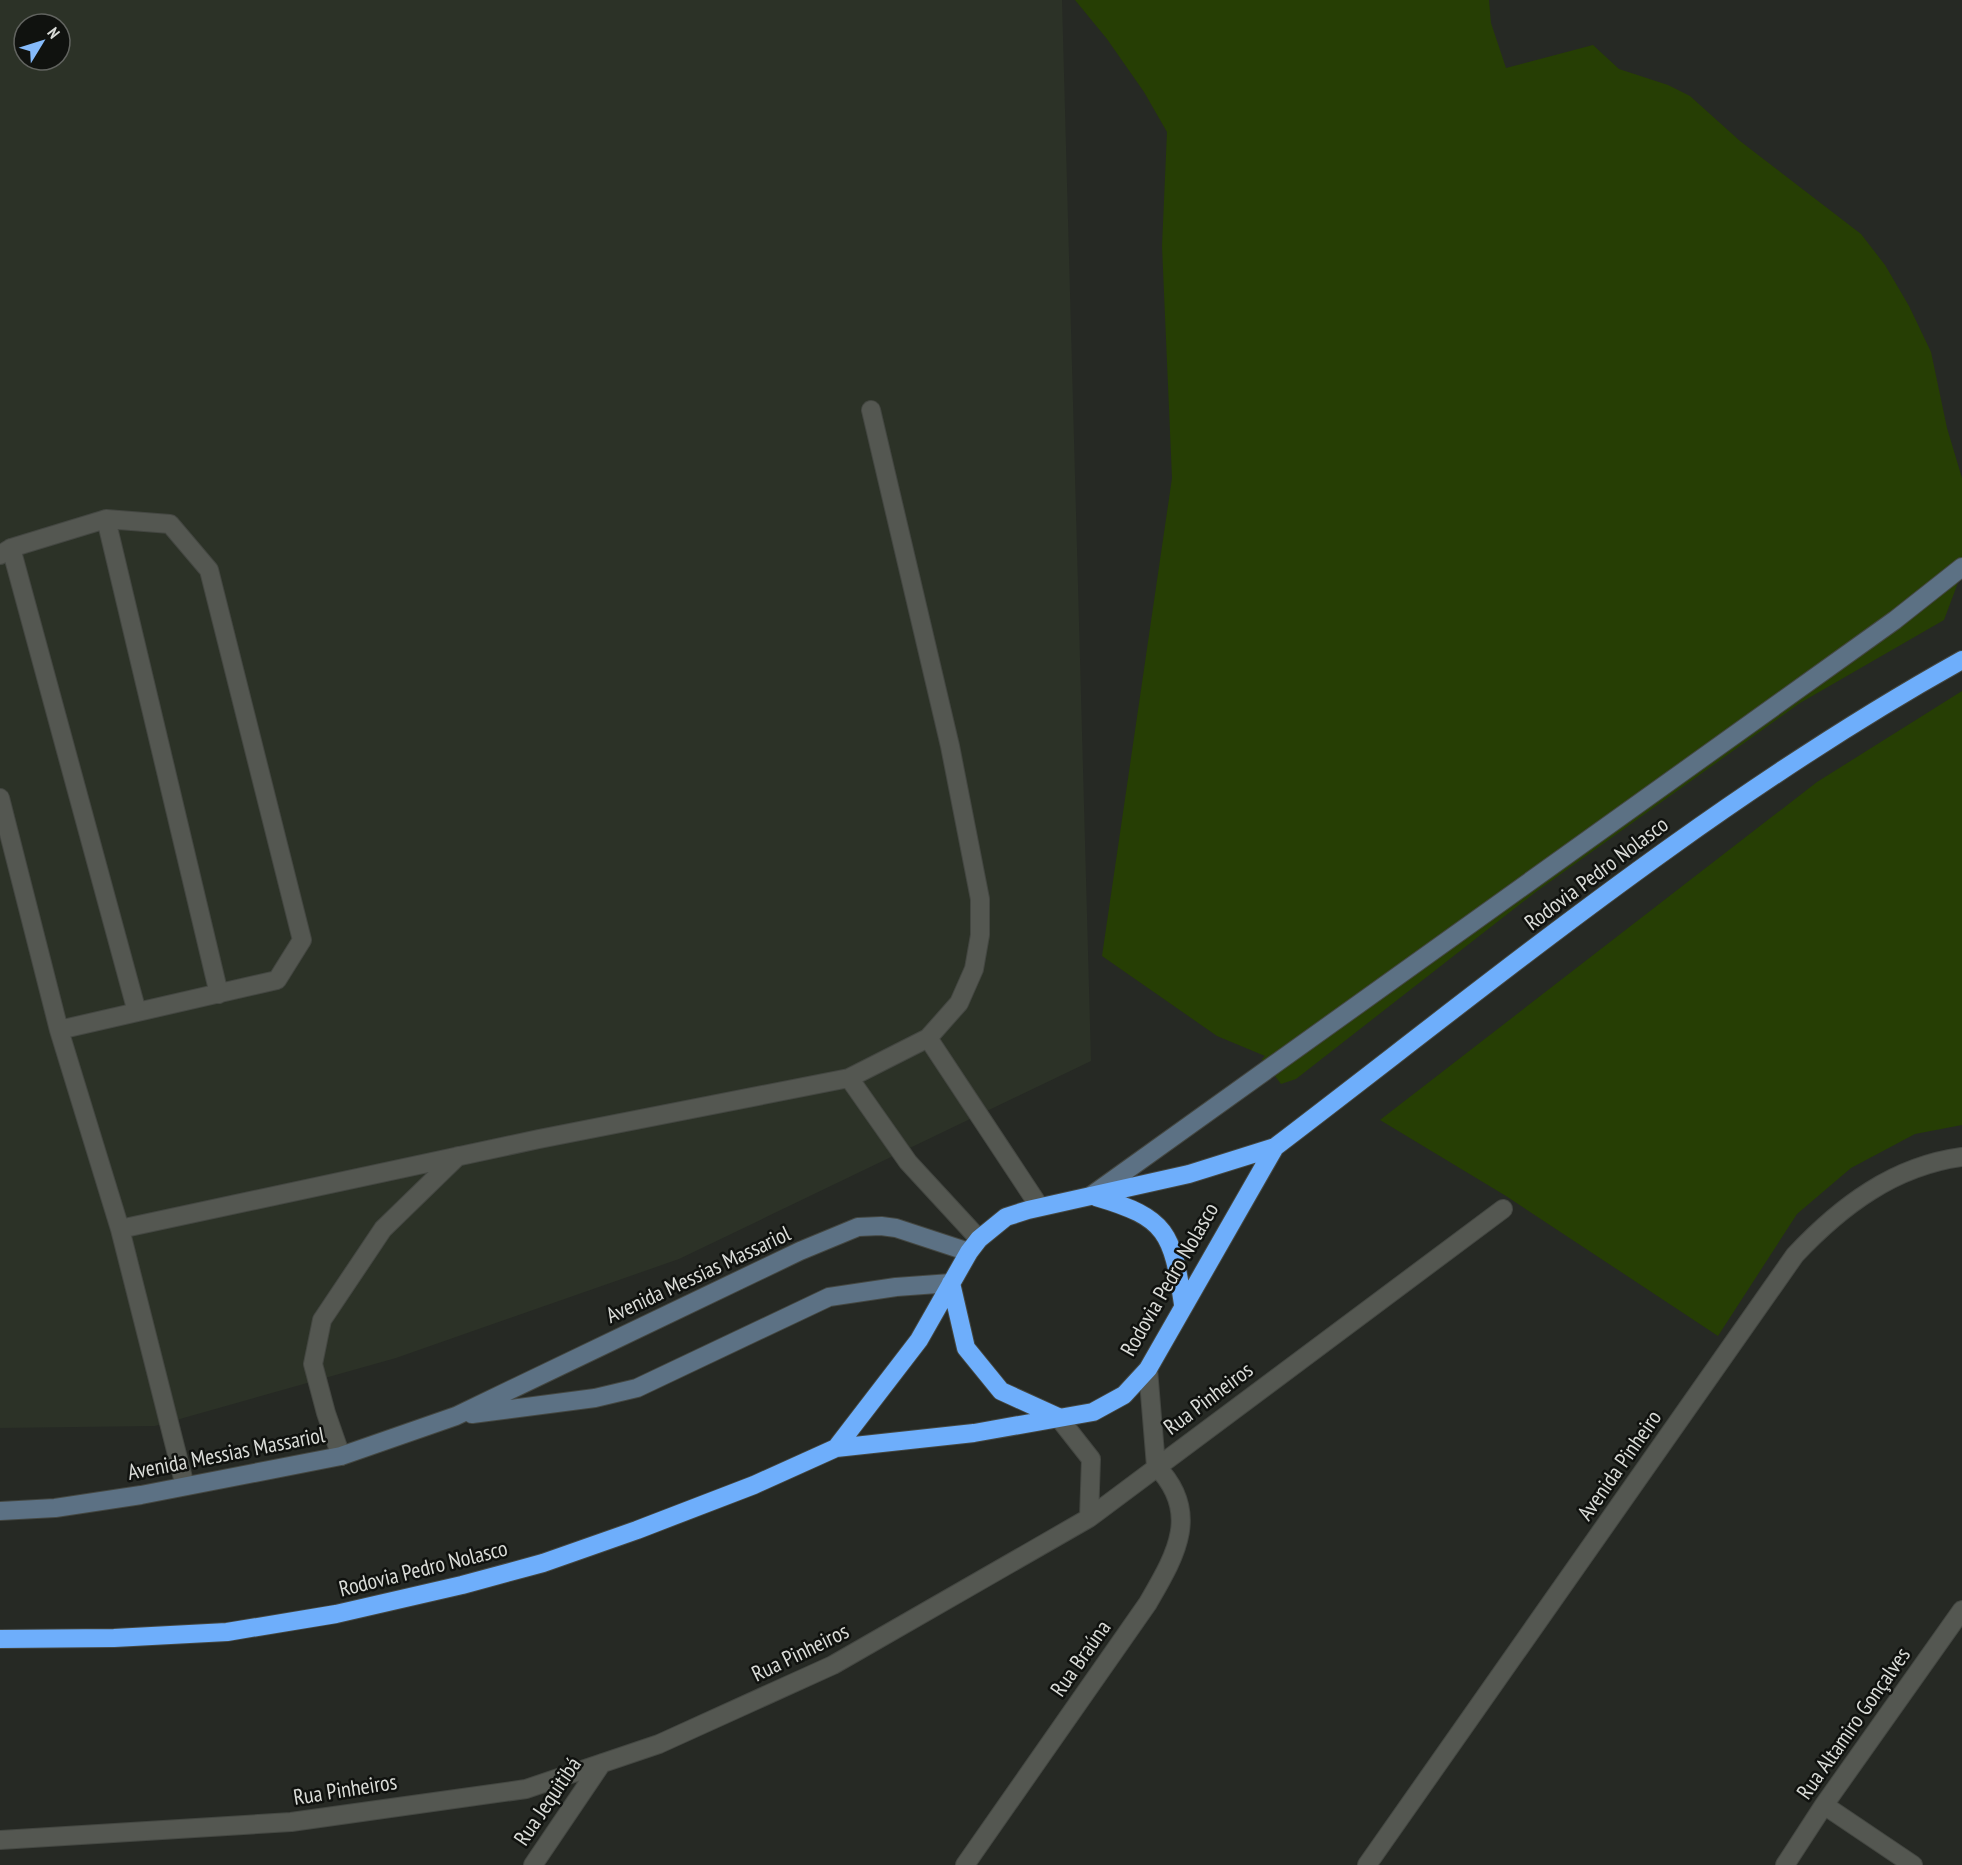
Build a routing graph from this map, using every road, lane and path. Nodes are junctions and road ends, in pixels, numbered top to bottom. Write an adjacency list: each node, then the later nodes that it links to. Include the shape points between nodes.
1 (871, 410): 10 (street, via 950,746 980,899 980,935 974,969 959,1003)
2 (106, 519): 3 (street); 7 (street); 7 (street, via 170,524 209,570 302,940 277,980)
3 (6, 552): 8 (street)
4 (1962, 567): 15 (street, via 1895,620)
5 (1962, 660): 12 (highway, Rodovia Pedro Nolasco, via 1901,694 1722,809)
6 (0, 798): 9 (street)
7 (219, 994): 8 (street)
8 (137, 1012): 9 (street)
9 (58, 1030): 18 (street)
10 (928, 1038): 11 (street); 16 (street)
11 (849, 1078): 13 (street); 19 (street, via 908,1162)
12 (1275, 1147): 15 (highway, Rodovia Pedro Nolasco, via 1189,1174); 21 (highway, Rodovia Pedro Nolasco)
13 (458, 1156): 18 (street); 26 (street, via 382,1229 322,1320 313,1364)
14 (1962, 1157): 38 (street, Avenida Pinheiro, via 1911,1170 1877,1186 1848,1204 1795,1255)
15 (1092, 1196): 16 (highway, Rodovia Pedro Nolasco); 21 (highway, via 1149,1216 1172,1243)
16 (1039, 1206): 19 (highway, Rodovia Pedro Nolasco, via 1006,1217)
17 (1503, 1209): 27 (street, Rua Pinheiros)
18 (120, 1229): 28 (street)
19 (974, 1245): 20 (highway, Rodovia Pedro Nolasco); 23 (street, Avenida Messias Massariol, via 896,1228 858,1227)
20 (951, 1283): 23 (street, Avenida Messias Massariol, via 829,1297 637,1388 595,1398); 24 (highway, via 966,1348 1001,1391); 25 (highway, Rodovia Pedro Nolasco, via 919,1340)
21 (1183, 1304): 22 (highway, Rodovia Pedro Nolasco)
22 (1148, 1369): 24 (highway, Rodovia Pedro Nolasco, via 1124,1395 1093,1412); 27 (street)
23 (456, 1416): 26 (street, Avenida Messias Massariol)
24 (1058, 1417): 25 (highway, Rodovia Pedro Nolasco, via 974,1433); 30 (street, via 1091,1459)
25 (836, 1448): 32 (highway, Rodovia Pedro Nolasco, via 743,1489 543,1563 347,1612 226,1632)
26 (341, 1456): 28 (street, Avenida Messias Massariol)
27 (1156, 1466): 30 (street, Rua Pinheiros); 37 (street, Rua Braúna, via 1165,1475 1181,1514 1174,1557 1148,1603)
28 (185, 1486): 29 (street, Avenida Messias Massariol, via 55,1508)
29 (0, 1511)
30 (1089, 1518): 33 (street, Rua Pinheiros, via 833,1665 659,1744)
31 (1962, 1610): 34 (street, Rua Altamiro Gonçalves)
32 (0, 1639)
33 (602, 1763): 35 (street, Rua Pinheiros, via 526,1789 291,1822); 36 (street, Rua Jequitibá)
34 (1824, 1805): 39 (street, Rua Altamiro Gonçalves); 40 (street)
35 (0, 1840)
36 (533, 1865)
37 (965, 1865)
38 (1367, 1865)
39 (1785, 1865)
40 (1913, 1865)

